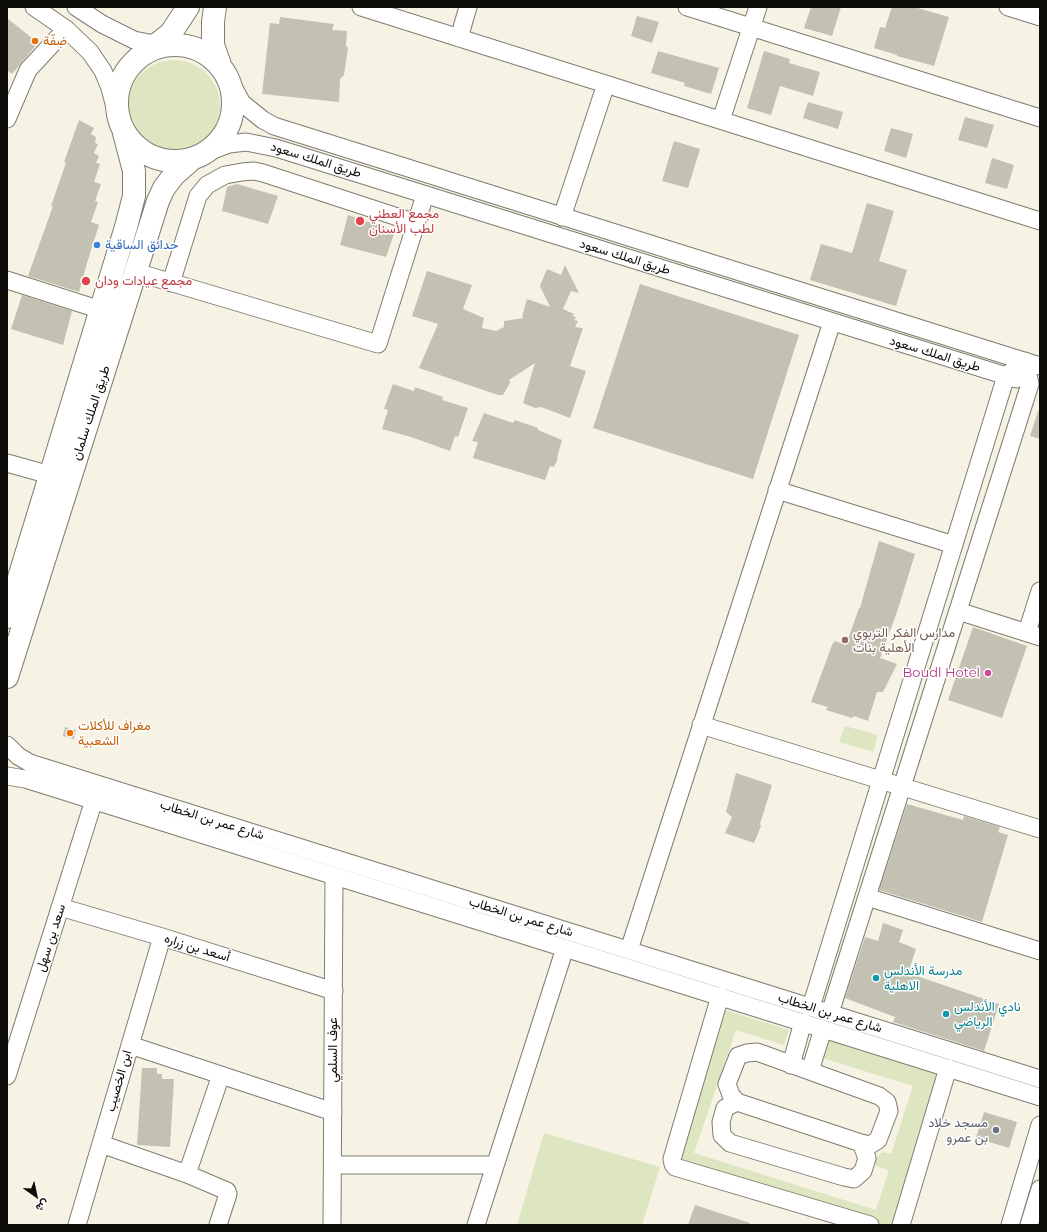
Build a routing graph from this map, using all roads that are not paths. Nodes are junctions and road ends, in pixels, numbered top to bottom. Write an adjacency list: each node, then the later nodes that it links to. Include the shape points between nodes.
1 (34, 7): 12 (street)
2 (76, 7): 14 (street, via 120,34)
3 (188, 7): 14 (main road)
4 (215, 7): 15 (main road, via 214,45)
5 (361, 7): 13 (street)
6 (468, 7): 13 (street)
7 (687, 7): 11 (street)
8 (758, 7): 11 (street)
9 (1017, 8): 10 (street)
10 (1040, 17)
11 (751, 28): 17 (street); 19 (street)
12 (66, 29): 18 (street, via 28,70); 20 (street, via 90,52 103,71)
13 (459, 38): 16 (street)
14 (159, 46): 15 (main road, via 188,46 205,52); 20 (main road, via 134,61 122,77 117,95)
15 (225, 73): 21 (main road, via 234,100 232,119 223,137); 23 (street, طريق الملك سعود, via 242,103 274,126)
16 (606, 84): 19 (street); 23 (street)
17 (1040, 118)
18 (7, 119)
19 (721, 120): 24 (street)
20 (120, 124): 21 (main road, via 136,148 153,158 172,162); 29 (main road, طريق الملك سلمان, via 134,171 134,196)
21 (201, 155): 22 (street, طريق الملك سعود, via 229,144 263,144); 26 (main road, طريق الملك سلمان, via 174,175 164,188)
22 (426, 194): 25 (street); 30 (street, طريق الملك سعود)
23 (562, 216): 31 (street, طريق الملك سعود)
24 (1040, 221)
25 (416, 223): 28 (street, via 263,173 254,171 225,176 207,185 198,196); 28 (street, via 378,344)
26 (136, 272): 28 (street); 42 (main road, طريق الملك سلمان)
27 (7, 280): 29 (street)
28 (171, 283)
29 (101, 310): 35 (main road, طريق الملك سلمان)
30 (832, 322): 32 (street, طريق الملك سعود); 36 (street)
31 (1032, 364): 32 (street); 33 (street)
32 (1006, 376): 33 (street, طريق الملك سعود); 37 (street)
33 (1035, 385): 40 (street)
34 (7, 463): 35 (street)
35 (50, 475): 39 (main road, طريق الملك سلمان)
36 (777, 490): 37 (street); 43 (street)
37 (954, 545): 46 (street)
38 (1040, 591): 41 (street)
39 (9, 603)
40 (958, 611): 41 (street); 47 (street)
41 (1033, 634)
42 (7, 678)
43 (702, 725): 46 (street); 55 (street)
44 (7, 745): 55 (street, شارع عمر بن الخطاب, via 30,763)
45 (7, 776): 48 (street, شارع عمر بن الخطاب, via 18,776)
46 (880, 780): 47 (street); 59 (street)
47 (902, 786): 49 (street); 51 (street)
48 (94, 800): 50 (street, شارع عمر بن الخطاب); 52 (street, سعد بن سهل)
49 (1040, 829)
50 (334, 876): 54 (street, شارع عمر بن الخطاب); 57 (street, عوف السلمي)
51 (867, 897): 56 (street); 60 (street)
52 (60, 907): 53 (street, أسعد بن زراره); 64 (street, سعد بن سهل)
53 (162, 937): 57 (street, أسعد بن زراره); 63 (street, ابن الخصيب)
54 (565, 948): 58 (street, شارع عمر بن الخطاب); 78 (street)
55 (629, 950): 59 (street, شارع عمر بن الخطاب)
56 (1040, 951)
57 (334, 991): 73 (street, عوف السلمي)
58 (720, 996): 61 (street, شارع عمر بن الخطاب); 85 (street, via 672,1159 673,1164)
59 (811, 1007): 60 (street, شارع عمر بن الخطاب)
60 (830, 1013): 70 (street, شارع عمر بن الخطاب)
61 (803, 1022): 62 (street, شارع عمر بن الخطاب); 65 (street)
62 (824, 1029): 66 (street, شارع عمر بن الخطاب); 67 (street)
63 (130, 1044): 68 (street); 76 (street, ابن الخصيب)
64 (10, 1055): 69 (street, سعد بن سهل)
65 (791, 1064): 67 (street); 72 (street, via 757,1052 738,1056 727,1084)
66 (948, 1068): 71 (street, شارع عمر بن الخطاب); 86 (street)
67 (810, 1072): 75 (street, via 879,1096 887,1102 889,1111 878,1140 870,1145)
68 (221, 1074): 73 (street); 79 (street)
69 (7, 1076)
70 (1040, 1079)
71 (1040, 1097)
72 (737, 1102): 75 (street); 75 (street, via 725,1108 721,1122 722,1135 730,1143 854,1179 863,1171 867,1158)
73 (333, 1112): 77 (street, عوف السلمي)
74 (1040, 1125): 87 (street)
75 (861, 1143)
76 (101, 1144): 79 (street); 81 (street, ابن الخصيب)
77 (333, 1165): 78 (street); 83 (street, عوف السلمي)
78 (495, 1165): 84 (street)
79 (188, 1174): 82 (street, via 227,1191)
80 (1040, 1189): 88 (street)
81 (77, 1225)
82 (218, 1225)
83 (332, 1225)
84 (476, 1225)
85 (870, 1225)
86 (901, 1225)
87 (1010, 1225)
88 (1029, 1225)

